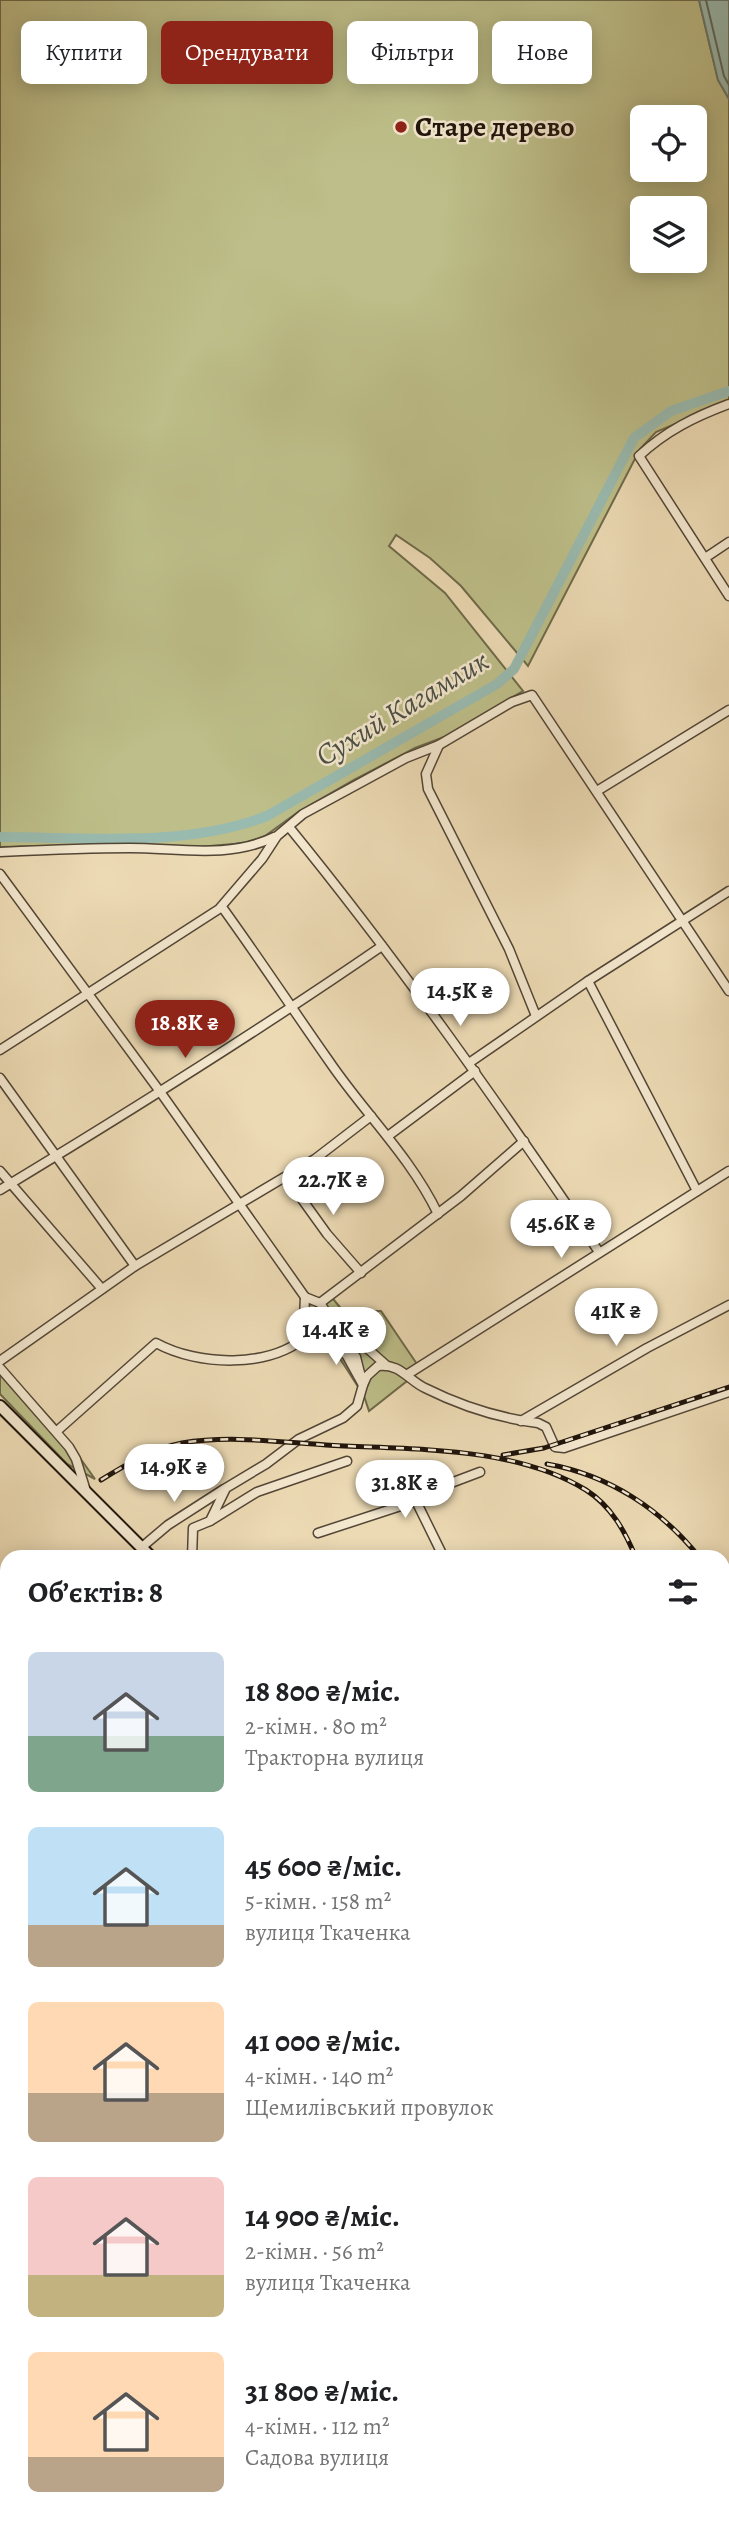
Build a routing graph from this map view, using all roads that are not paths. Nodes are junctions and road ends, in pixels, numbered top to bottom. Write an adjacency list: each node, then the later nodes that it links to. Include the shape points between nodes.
1 (729, 404): 3 (street, via 661,435 639,456)
2 (729, 542): 3 (street)
3 (705, 558): 4 (street)
4 (729, 596)
5 (729, 710): 7 (street)
6 (439, 745): 7 (street, via 532,695); 8 (street, via 331,798); 20 (street, via 426,774 428,789 498,927)
7 (597, 791): 14 (street)
8 (289, 827): 9 (street); 15 (street)
9 (277, 836): 10 (street, via 260,844 218,851); 13 (street)
10 (0, 852)
11 (0, 874): 18 (street)
12 (729, 891): 14 (street)
13 (222, 907): 18 (street); 19 (street)
14 (682, 920): 16 (street); 17 (street)
15 (382, 946): 19 (street); 22 (street)
16 (588, 981): 20 (street); 35 (street)
17 (729, 991)
18 (86, 995): 21 (street); 25 (street)
19 (293, 1008): 25 (street); 26 (street)
20 (536, 1016): 22 (street)
21 (0, 1050)
22 (469, 1063): 23 (street)
23 (475, 1071): 27 (street); 28 (street)
24 (0, 1078): 29 (street)
25 (161, 1093): 29 (street); 36 (street)
26 (371, 1116): 27 (street); 32 (street)
27 (388, 1136): 37 (street)
28 (524, 1140): 37 (street); 38 (street)
29 (57, 1156): 33 (street); 39 (street)
30 (0, 1171): 33 (street)
31 (729, 1171): 35 (street)
32 (286, 1177): 36 (street); 40 (street)
33 (11, 1184): 34 (street); 41 (street)
34 (0, 1190)
35 (697, 1191): 38 (street)
36 (241, 1205): 39 (street); 42 (street)
37 (438, 1214): 40 (street)
38 (599, 1252): 51 (street)
39 (135, 1266): 41 (street)
40 (361, 1273): 43 (street)
41 (102, 1289): 48 (street)
42 (305, 1297): 43 (street); 45 (street)
43 (320, 1303): 47 (street)
44 (729, 1305): 55 (street)
45 (308, 1335): 46 (street); 56 (street, via 296,1346 234,1361 204,1360 156,1343)
46 (327, 1335): 47 (street); 52 (street, via 347,1356)
47 (344, 1339): 49 (street, via 368,1349); 52 (street, via 356,1357)
48 (0, 1361)
49 (386, 1365): 51 (street); 52 (street, via 373,1371)
50 (0, 1368): 56 (street)
51 (408, 1374): 55 (street, via 412,1382 449,1400)
52 (363, 1385): 59 (street, via 357,1406 343,1418 299,1439)
53 (729, 1392): 55 (street, via 564,1448 555,1447 546,1427)
54 (0, 1406): 60 (main road)
55 (520, 1421)
56 (57, 1431): 60 (street, via 76,1459)
57 (347, 1461): 63 (street, via 257,1492)
58 (480, 1472): 61 (street, via 427,1492)
59 (226, 1488): 62 (street); 63 (street)
60 (86, 1491): 66 (main road)
61 (416, 1501): 65 (street); 69 (street)
62 (196, 1507): 64 (street); 66 (street)
63 (210, 1521): 64 (street)
64 (193, 1528): 68 (street)
65 (318, 1533)
66 (142, 1547): 67 (main road)
67 (145, 1550)
68 (192, 1550)
69 (440, 1550)

